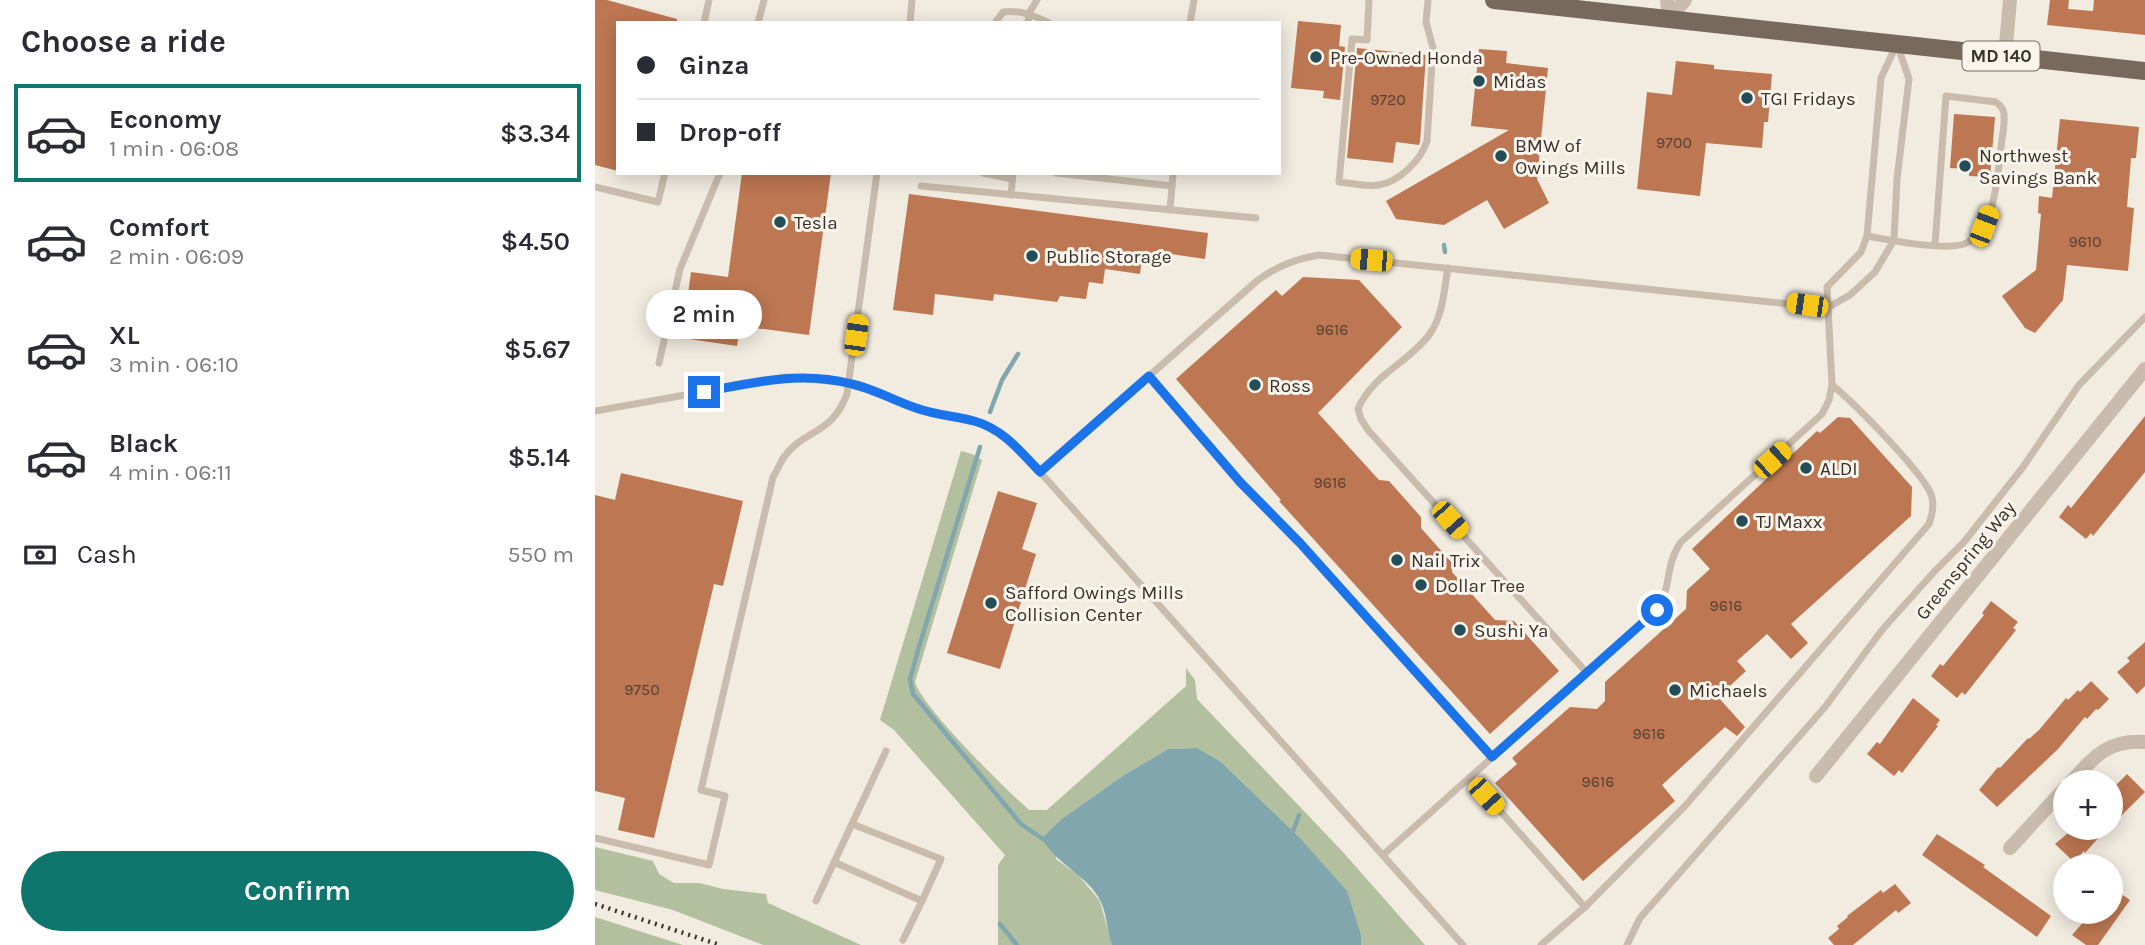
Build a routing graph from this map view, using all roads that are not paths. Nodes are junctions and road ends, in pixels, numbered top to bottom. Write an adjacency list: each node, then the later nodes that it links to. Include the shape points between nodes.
1 (709, 0): 14 (lane)
2 (764, 0): 15 (lane)
3 (912, 0): 16 (lane)
4 (1037, 0): 12 (lane)
5 (1194, 0): 20 (lane)
6 (1370, 0): 7 (lane, via 1367,40 1352,39 1339,182 1379,185 1418,160 1427,141 1433,48 1426,22)
7 (1429, 0)
8 (1494, 0): 13 (main road, MD 140)
9 (1667, 0): 13 (street)
10 (1685, 0): 13 (street)
11 (2010, 0): 22 (street)
12 (1029, 13): 17 (lane, via 1003,12); 18 (lane); 19 (lane)
13 (1669, 19): 21 (main road, MD 140)
14 (704, 21)
15 (759, 21)
16 (910, 21)
17 (996, 21)
18 (1028, 21)
19 (1045, 21)
20 (1190, 21)
21 (1897, 44): 22 (main road, MD 140); 36 (lane, via 1881,78); 37 (lane, via 1909,79)
22 (2005, 56): 23 (main road, MD 140)
23 (2145, 71)
24 (665, 175): 32 (lane, via 658,202)
25 (719, 175): 42 (lane, via 680,269)
26 (877, 175): 45 (lane)
27 (1074, 175): 31 (lane)
28 (1174, 175): 31 (lane)
29 (1012, 176): 33 (lane)
30 (921, 186): 33 (lane)
31 (1172, 186): 34 (lane)
32 (595, 187)
33 (1011, 195): 34 (lane)
34 (1170, 210): 35 (lane)
35 (1256, 218)
36 (1867, 236): 37 (lane); 40 (lane, via 1861,252 1827,287)
37 (1894, 240): 38 (lane); 40 (lane, via 1875,272)
38 (1935, 244): 38 (lane, via 1966,243 1984,226 1993,201 2004,114 2002,107 1990,100 1946,96)
39 (1448, 268): 40 (lane); 44 (lane, via 1319,255 1286,262 1258,280); 49 (lane, via 1434,327 1416,349 1370,388 1359,409 1361,419)
40 (1827, 308): 46 (lane)
41 (2145, 317): 68 (lane, via 2079,385 1964,542 1882,631 1825,707 1640,918)
42 (659, 363)
43 (2145, 369): 54 (street, Greenspring Way)
44 (1149, 376): 48 (lane); 52 (lane)
45 (850, 383): 47 (lane, via 786,377); 48 (lane, via 917,409 993,428); 58 (lane, via 832,421 785,456 773,477 701,790 725,796 709,864)
46 (1832, 385): 49 (lane, via 1817,420 1681,542 1669,564 1663,602); 64 (lane, via 1855,404 1921,479 1934,509 1929,524 1685,806)
47 (595, 411)
48 (1040, 472): 60 (lane)
49 (1587, 673): 52 (lane)
50 (2145, 742): 53 (street, via 2113,746 2098,753)
51 (885, 751): 57 (lane)
52 (1492, 757): 55 (lane)
53 (2082, 770)
54 (1816, 776)
55 (1470, 777): 60 (lane); 64 (lane)
56 (2053, 801): 59 (street)
57 (852, 824): 61 (lane); 63 (lane, via 941,859)
58 (595, 838)
59 (2010, 848)
60 (1383, 855): 66 (lane)
61 (834, 862): 62 (lane); 63 (lane)
62 (816, 901)
63 (922, 901): 65 (lane)
64 (1585, 907): 67 (lane)
65 (903, 940)
66 (1463, 945)
67 (1541, 945)
68 (1627, 945)

